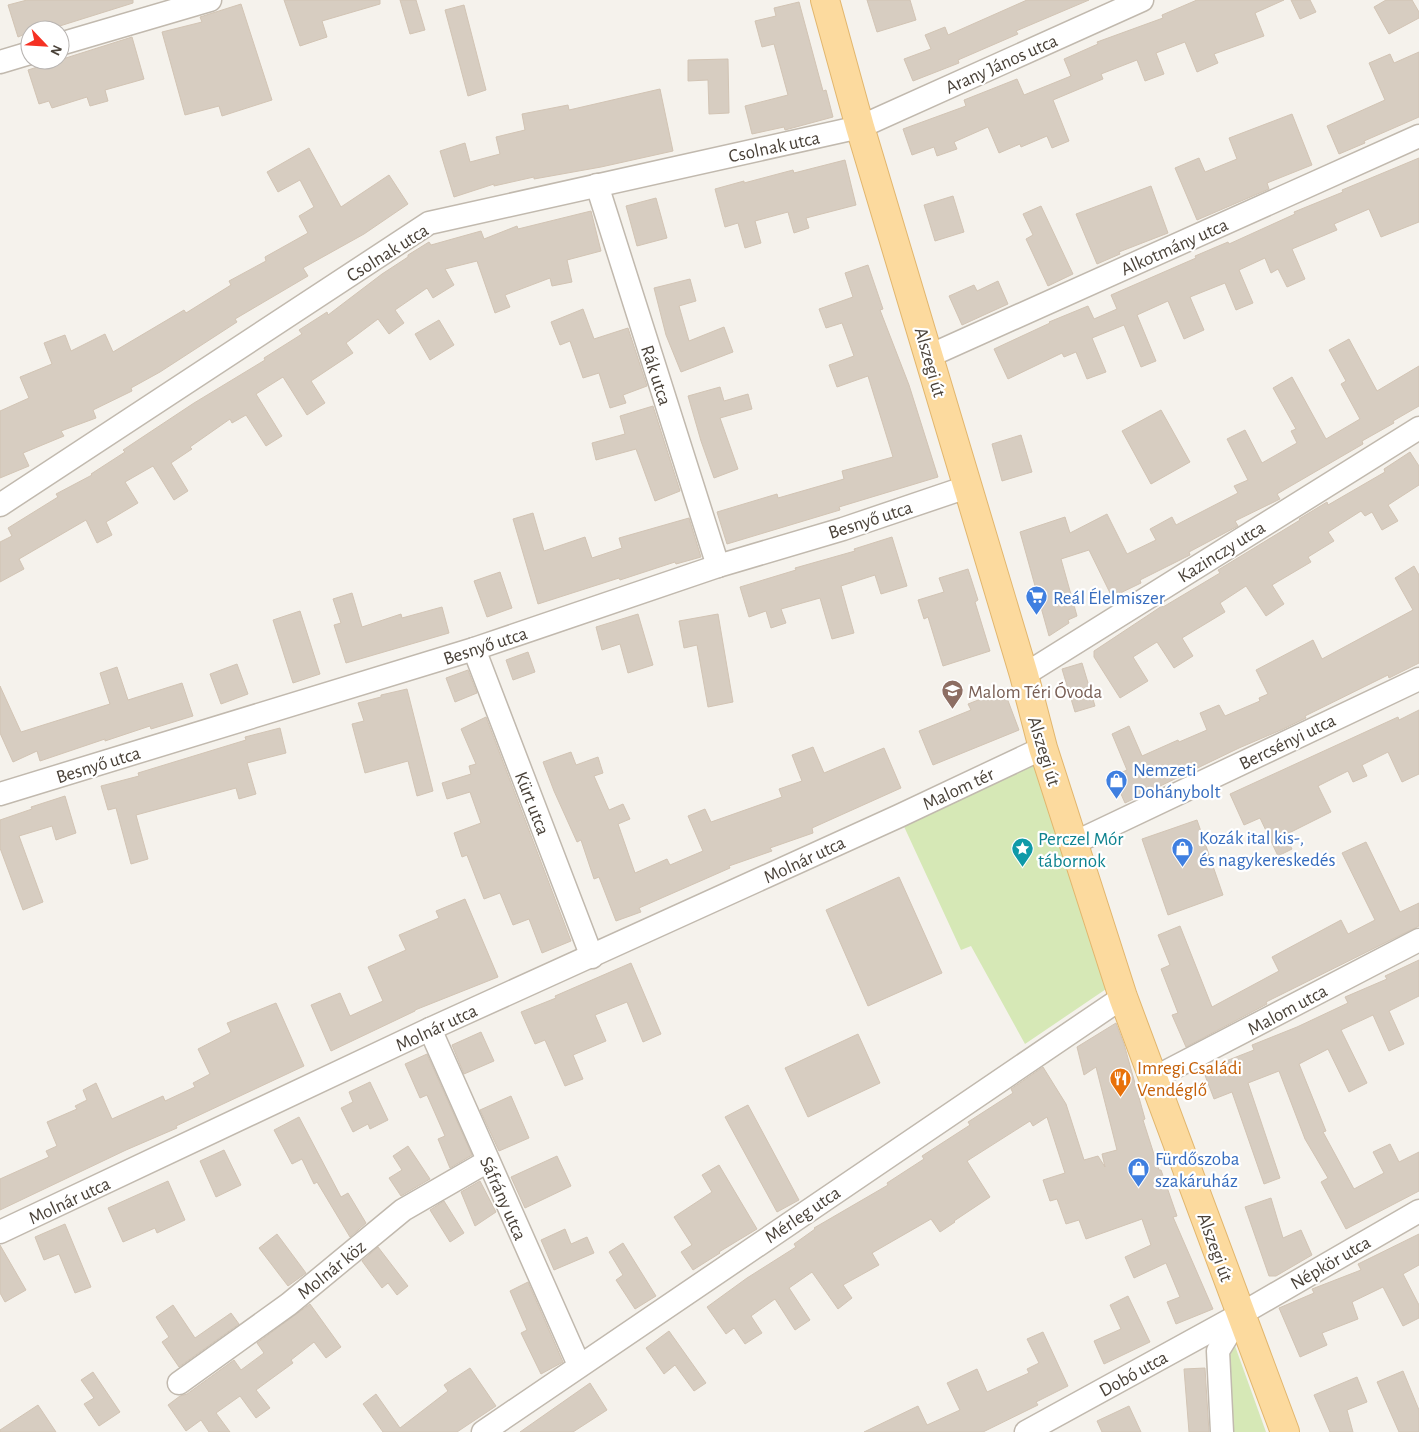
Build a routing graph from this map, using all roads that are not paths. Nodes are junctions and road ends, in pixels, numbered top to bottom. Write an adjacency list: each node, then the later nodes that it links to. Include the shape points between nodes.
1 (210, 0): 4 (street)
2 (825, 0): 7 (main road, Alszegi út)
3 (1142, 0): 7 (street, Arany János utca)
4 (70, 41)
5 (20, 56): 6 (street)
6 (0, 62)
7 (860, 127): 9 (street, Csolnak utca); 10 (main road, Alszegi út)
8 (1419, 136): 10 (street, Alkotmány utca)
9 (597, 185): 13 (street, Csolnak utca, via 429,223); 14 (street, Rák utca)
10 (929, 356): 12 (main road, Alszegi út)
11 (1419, 428): 16 (street, Kazinczy utca)
12 (966, 487): 14 (street, Besnyő utca, via 843,529); 16 (main road, Alszegi út)
13 (0, 505)
14 (718, 566): 15 (street, Besnyő utca)
15 (474, 649): 19 (street, Besnyő utca); 23 (street, Kürt utca)
16 (1024, 675): 18 (main road, Alszegi út)
17 (1419, 678): 21 (street, Bercsényi utca)
18 (1043, 748): 20 (street, Malom tér); 21 (main road, Alszegi út)
19 (0, 794)
20 (874, 828): 23 (street, Molnár utca)
21 (1074, 844): 24 (main road, Alszegi út)
22 (1419, 940): 26 (street, Malom utca)
23 (592, 956): 25 (street, Molnár utca)
24 (1123, 997): 26 (main road, Alszegi út); 31 (street, Mérleg utca)
25 (430, 1029): 27 (street, Sáfrány utca); 29 (street, Molnár utca)
26 (1154, 1078): 30 (main road, Alszegi út)
27 (488, 1161): 31 (street, Sáfrány utca); 32 (street, Molnár köz, via 403,1210 288,1304)
28 (1419, 1211): 30 (street, Népkör utca)
29 (0, 1232)
30 (1240, 1314): 34 (street, Dobó utca); 35 (street, via 1218,1351); 36 (main road, Alszegi út)
31 (579, 1365): 33 (street, Mérleg utca)
32 (179, 1383)
33 (483, 1432)
34 (1026, 1432)
35 (1222, 1432)
36 (1285, 1432)

